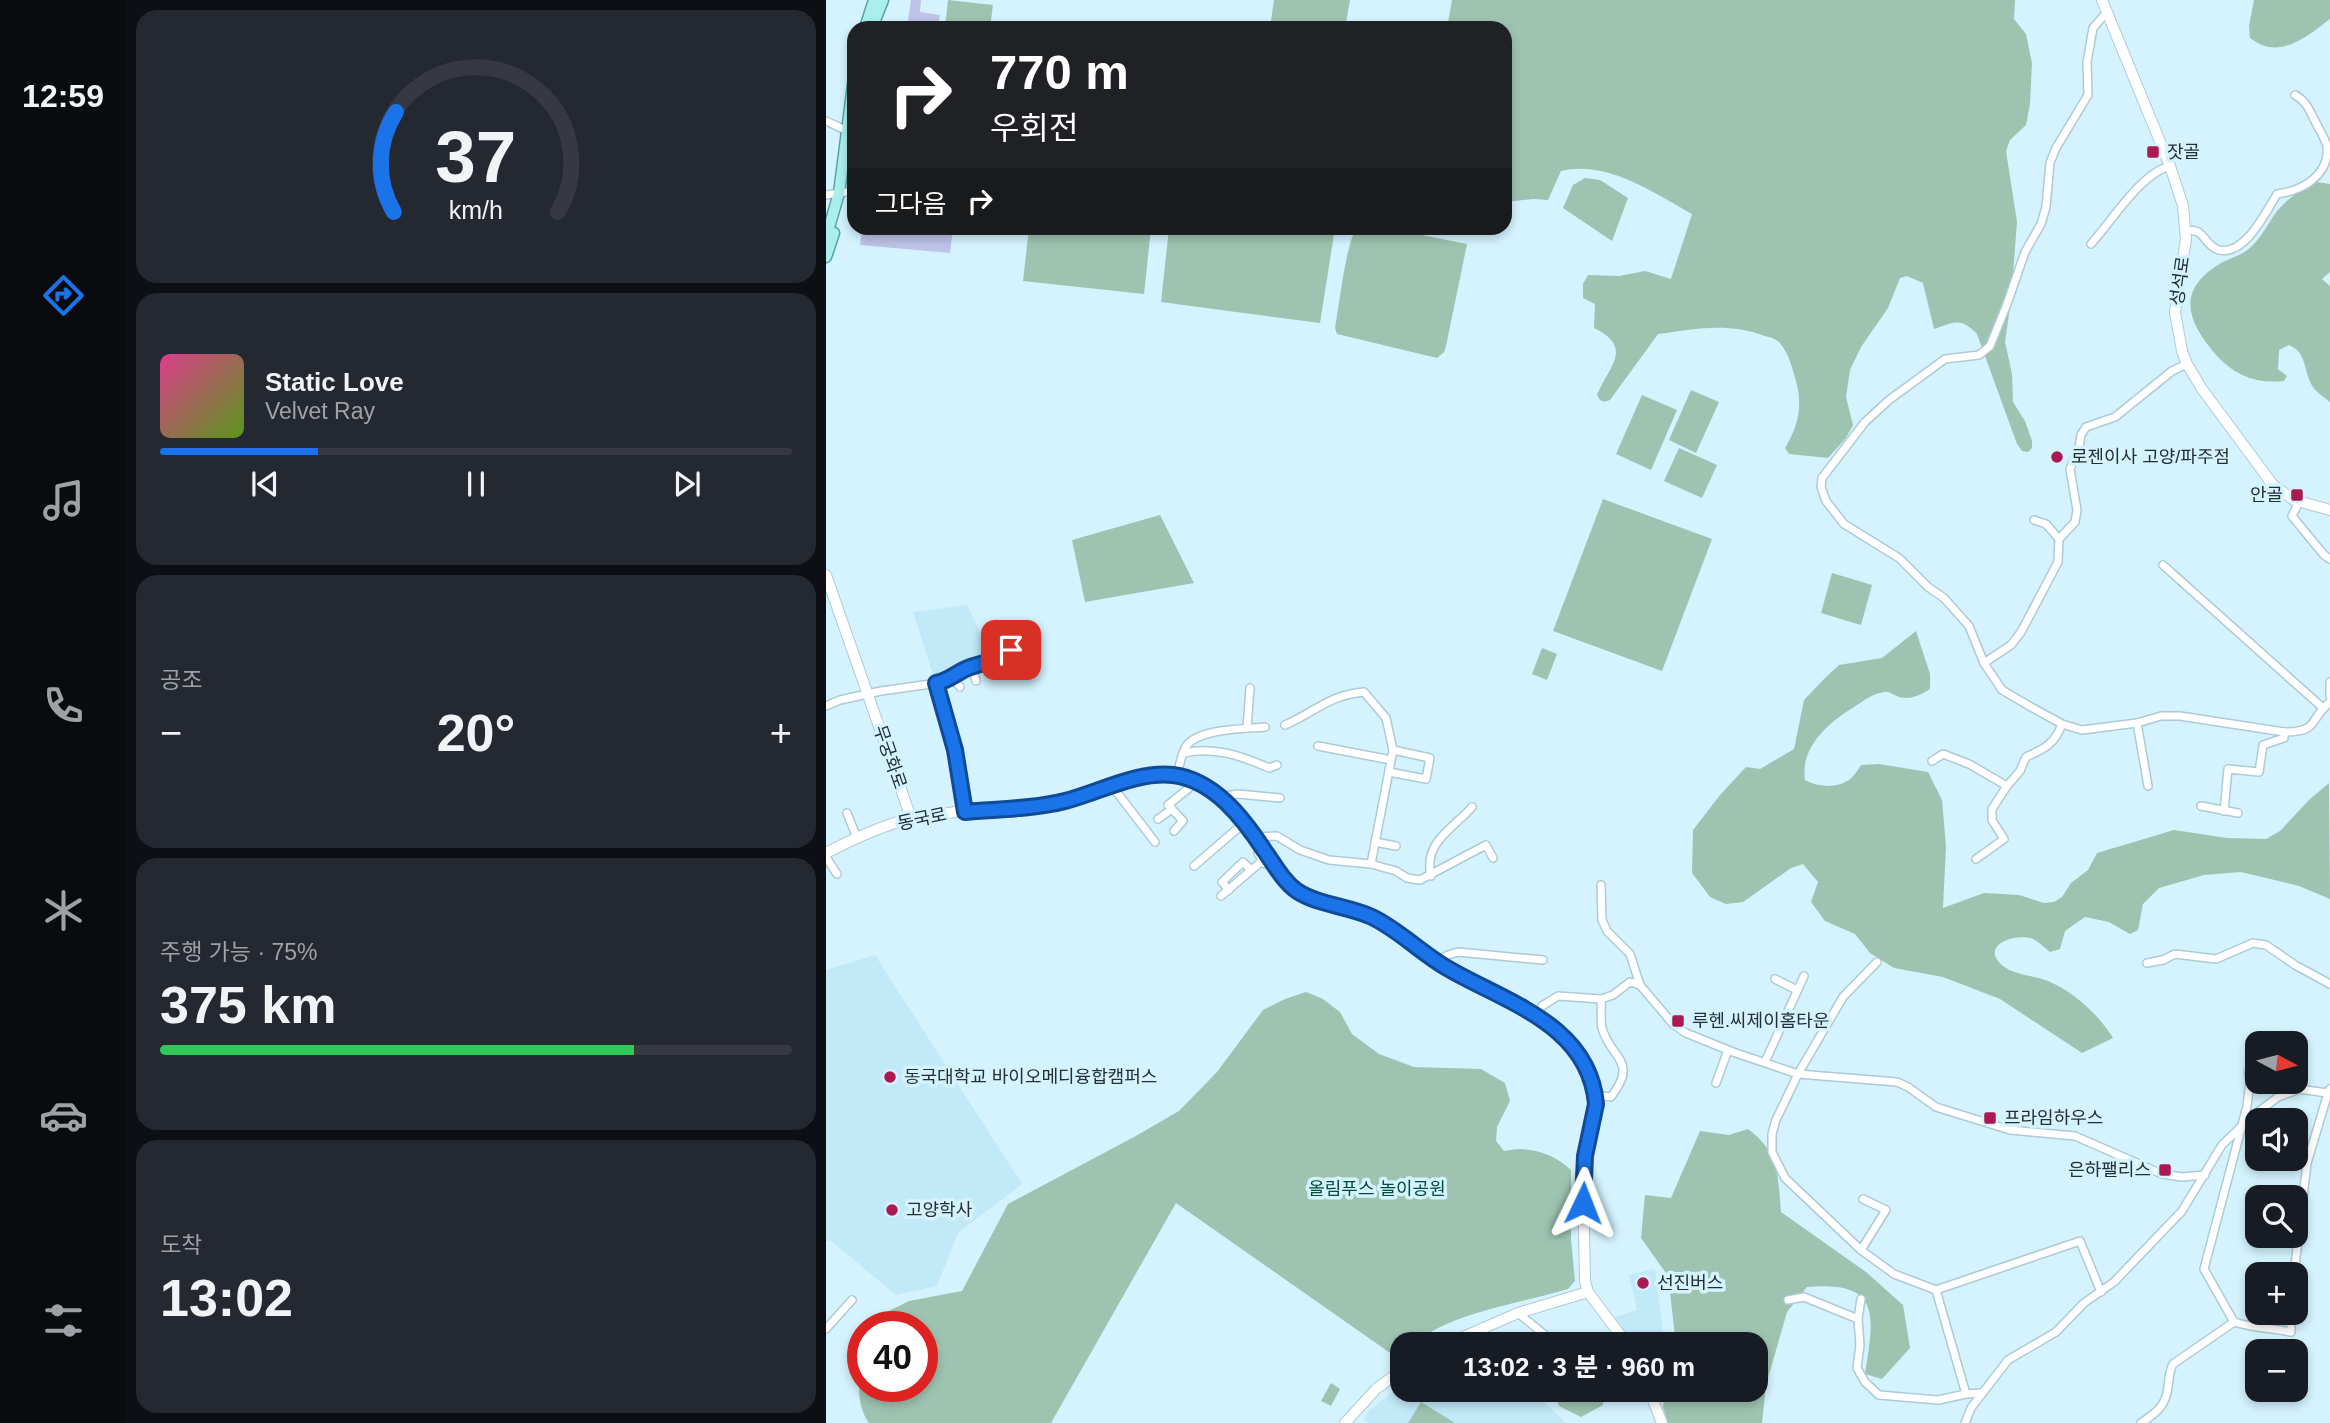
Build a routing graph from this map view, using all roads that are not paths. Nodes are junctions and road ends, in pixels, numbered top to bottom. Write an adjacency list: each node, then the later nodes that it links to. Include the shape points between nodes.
1 (874, 0): 5 (main road)
2 (883, 0): 6 (main road)
3 (2102, 0): 4 (street, 성석로)
4 (2107, 12): 11 (street, 성석로); 28 (street, via 2093,28 2088,95 2050,163 2041,224 2025,252 1990,346 1979,355 1945,359 1889,400 1865,422 1822,478 1826,501 1844,524 1899,558 1955,609 1969,626)
5 (867, 21)
6 (875, 21)
7 (2295, 95): 14 (street, via 2304,100 2327,145 2326,162 2318,177 2292,192 2277,194 2246,240 2231,249 2219,250 2198,232)
8 (826, 121): 9 (street)
9 (847, 130)
10 (847, 162): 12 (main road)
11 (2171, 166): 14 (street, 성석로); 16 (street, via 2157,169)
12 (842, 193): 13 (street); 15 (main road); 17 (main road)
13 (826, 195)
14 (2187, 230): 18 (street, 성석로, via 2175,312)
15 (826, 238)
16 (2091, 244)
17 (826, 257)
18 (2188, 364): 19 (street, 성석로, via 2273,485); 22 (street, via 2172,371 2115,417 2086,427 2070,468 2075,522)
19 (2298, 502): 20 (street, 성석로); 23 (street, via 2292,516)
20 (2330, 510)
21 (2034, 520): 22 (street, via 2046,524)
22 (2059, 539): 28 (street, via 2058,562 2021,632 2011,645)
23 (2330, 559)
24 (2163, 565): 41 (street)
25 (826, 575): 37 (street, 무궁화로)
26 (1012, 631): 27 (street, via 1019,629 1023,640)
27 (995, 661): 29 (street); 30 (street)
28 (1984, 663): 43 (street, via 2003,690)
29 (972, 667): 31 (street); 32 (street)
30 (999, 671)
31 (952, 677): 34 (street); 35 (street)
32 (975, 681)
33 (2330, 682): 38 (street)
34 (936, 683): 37 (street); 66 (street, via 955,750)
35 (960, 687)
36 (1250, 688): 46 (street)
37 (868, 695): 40 (street); 69 (street, 무궁화로)
38 (2330, 696)
39 (2330, 702): 41 (street)
40 (826, 706)
41 (2323, 708): 47 (street, via 2312,727)
42 (2137, 723): 43 (street, via 2082,730); 47 (street, via 2179,716); 59 (street)
43 (2062, 724): 58 (street, via 2049,746 2026,757)
44 (1285, 725): 49 (street, via 1345,694 1364,692 1386,718)
45 (1265, 727): 46 (street)
46 (1247, 729): 50 (street, via 1223,730 1192,740)
47 (2284, 732): 65 (street, via 2284,738 2263,745 2259,772 2228,769)
48 (1318, 746): 51 (street)
49 (1393, 750): 51 (street); 54 (street, via 1430,758 1426,779)
50 (1184, 753): 53 (street, via 1240,755 1269,768); 55 (street)
51 (1391, 760): 54 (street)
52 (1932, 761): 58 (street, via 1943,754)
53 (1277, 765)
54 (1389, 772): 76 (street)
55 (1177, 776): 56 (street, 동국로); 57 (street, 동국로, via 1136,778)
56 (1191, 780): 60 (street, 동국로); 64 (street, via 1189,788 1168,805)
57 (1112, 786): 66 (street, 동국로, via 1064,801); 75 (street)
58 (2007, 786): 80 (street, via 1992,809 1992,820 2004,839)
59 (2148, 786)
60 (1218, 797): 61 (street); 71 (street, 동국로)
61 (1280, 798)
62 (2201, 806): 65 (street)
63 (1472, 807): 86 (street, via 1433,846)
64 (1172, 809): 70 (street); 72 (street, via 1183,821)
65 (2224, 811): 68 (street)
66 (965, 812): 69 (street, 동국로)
67 (847, 813): 73 (street)
68 (2238, 813)
69 (911, 818): 73 (street, 동국로)
70 (1158, 819)
71 (1244, 823): 74 (street, 동국로); 84 (street)
72 (1174, 831)
73 (857, 838): 78 (street, 동국로)
74 (1258, 841): 81 (street); 82 (street, via 1277,836 1329,860); 83 (street, 동국로)
75 (1155, 842)
76 (1375, 842): 77 (street); 82 (street)
77 (1396, 846)
78 (826, 855): 85 (street)
79 (1493, 858): 86 (street, via 1486,845)
80 (1976, 859)
81 (1263, 860): 83 (street); 88 (street)
82 (1371, 864): 86 (street, via 1407,878)
83 (1274, 865): 90 (street, 동국로, via 1298,892 1371,916)
84 (1194, 866)
85 (836, 874)
86 (1431, 876)
87 (1601, 885): 96 (street, via 1602,920 1630,954)
88 (1221, 896)
89 (1543, 960): 90 (street, via 1458,952)
90 (1437, 962): 99 (street, 동국로)
91 (1877, 962): 102 (street, via 1843,996)
92 (2147, 963): 95 (street, via 2175,954 2216,959 2253,943 2266,945)
93 (1804, 975): 97 (street)
94 (1775, 979): 97 (street)
95 (2330, 984)
96 (1640, 985): 98 (street, via 1630,982); 100 (street, via 1673,1024)
97 (1797, 990): 101 (street)
98 (1601, 999): 99 (street, via 1558,996 1542,1006); 106 (street, via 1602,1027 1623,1062 1622,1082 1611,1097)
99 (1538, 1016): 106 (street, 동국로, via 1578,1053)
100 (1728, 1050): 101 (street); 103 (street)
101 (1765, 1062): 102 (street)
102 (1798, 1073): 108 (street, via 1897,1082 1936,1107 2010,1130 2075,1136 2162,1174); 110 (street, via 1776,1120 1772,1152 1785,1178)
103 (1716, 1083)
104 (2329, 1091): 107 (street, via 2299,1088); 111 (street, via 2307,1163)
105 (2248, 1094): 107 (street)
106 (1595, 1095): 113 (street, 동국로, via 1583,1180)
107 (2241, 1126): 108 (street, via 2222,1145); 120 (street, via 2204,1269)
108 (2205, 1175): 114 (street, via 2182,1211)
109 (1863, 1199): 110 (street, via 1886,1210)
110 (1861, 1250): 112 (street, via 1894,1274)
111 (2295, 1262)
112 (1936, 1290): 114 (street, via 2080,1241); 128 (street)
113 (1588, 1292): 118 (street); 125 (street)
114 (2101, 1292): 127 (street, via 2048,1339 2008,1360)
115 (1861, 1299): 119 (street)
116 (852, 1300): 122 (street)
117 (1788, 1300): 119 (street, via 1804,1297)
118 (1518, 1313): 123 (street); 124 (street)
119 (1858, 1319): 128 (street, via 1857,1368 1879,1395 1938,1400)
120 (2234, 1322): 121 (street, via 2291,1332); 133 (street, via 2172,1364 2164,1404)
121 (2291, 1325)
122 (826, 1329)
123 (1472, 1332)
124 (1541, 1332)
125 (1618, 1332)
126 (1390, 1379): 130 (street)
127 (1982, 1393): 128 (street); 132 (street)
128 (1966, 1394)
129 (1654, 1402): 131 (street)
130 (1348, 1422)
131 (1662, 1423)
132 (1965, 1423)
133 (2141, 1423)

